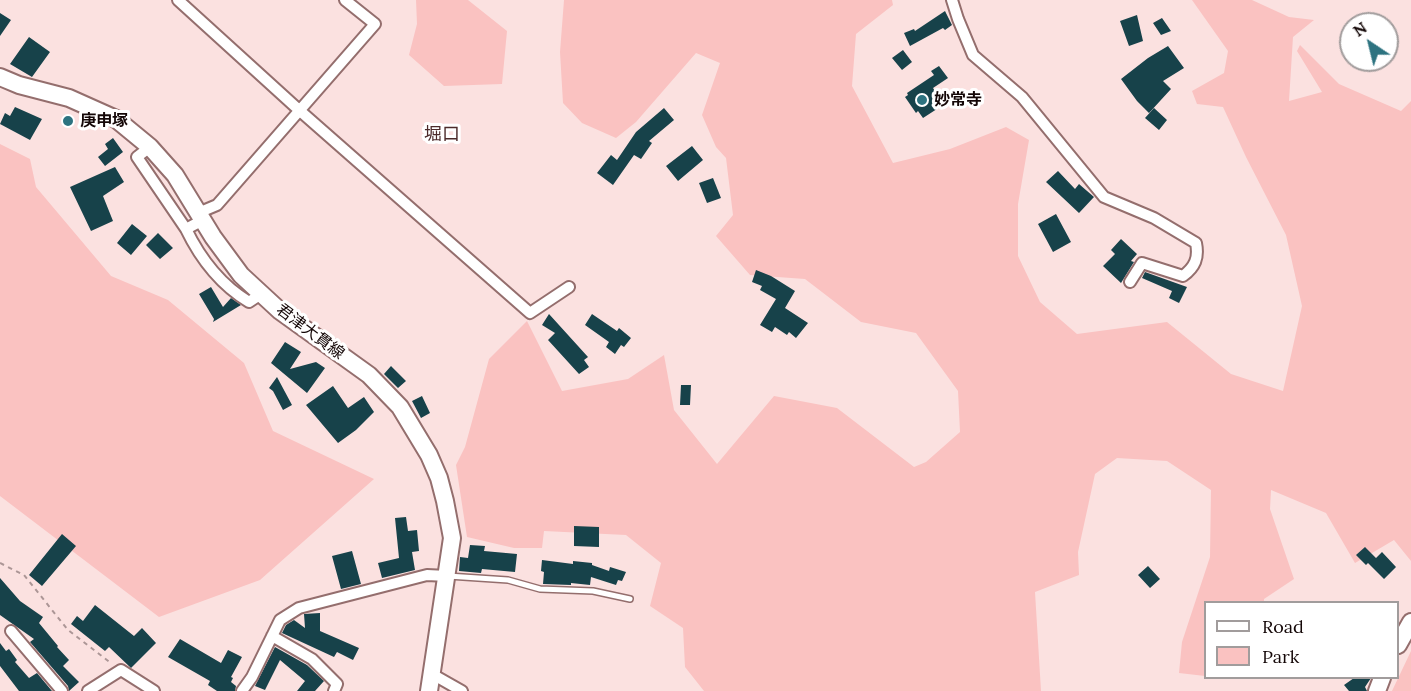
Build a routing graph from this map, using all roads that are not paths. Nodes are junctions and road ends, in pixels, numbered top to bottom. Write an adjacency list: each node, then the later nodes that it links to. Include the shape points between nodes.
1 (178, 0): 5 (street)
2 (345, 0): 5 (street, via 375,24)
3 (952, 0): 9 (street, via 973,56 1022,97 1104,197 1154,218 1196,243 1197,258 1183,276 1142,263)
4 (0, 77): 6 (main road, 君津大貫線, via 69,98 116,119)
5 (299, 110): 7 (street, via 217,205); 10 (street, via 530,313)
6 (150, 147): 7 (main road, 君津大貫線, via 175,175); 8 (street, via 137,157)
7 (200, 217): 8 (street); 11 (main road, 君津大貫線, via 229,260)
8 (186, 229): 11 (street, via 202,256 231,289 249,302)
9 (1130, 282)
10 (568, 287)
11 (261, 294): 12 (main road, 君津大貫線, via 369,375 417,431 445,501 452,538)
12 (447, 576): 13 (lane, via 508,580 540,589 593,591); 16 (street, via 427,575 298,608 280,620); 18 (main road, 君津大貫線)
13 (630, 599)
14 (1411, 622): 17 (main road)
15 (11, 631): 19 (street)
16 (272, 636): 22 (street); 23 (street, via 312,659 337,684)
17 (1399, 643)
18 (432, 674): 24 (main road, 君津大貫線); 25 (street)
19 (62, 691)
20 (88, 691): 21 (street, via 122,670)
21 (154, 691)
22 (242, 691)
23 (334, 691)
24 (429, 691)
25 (462, 691)

